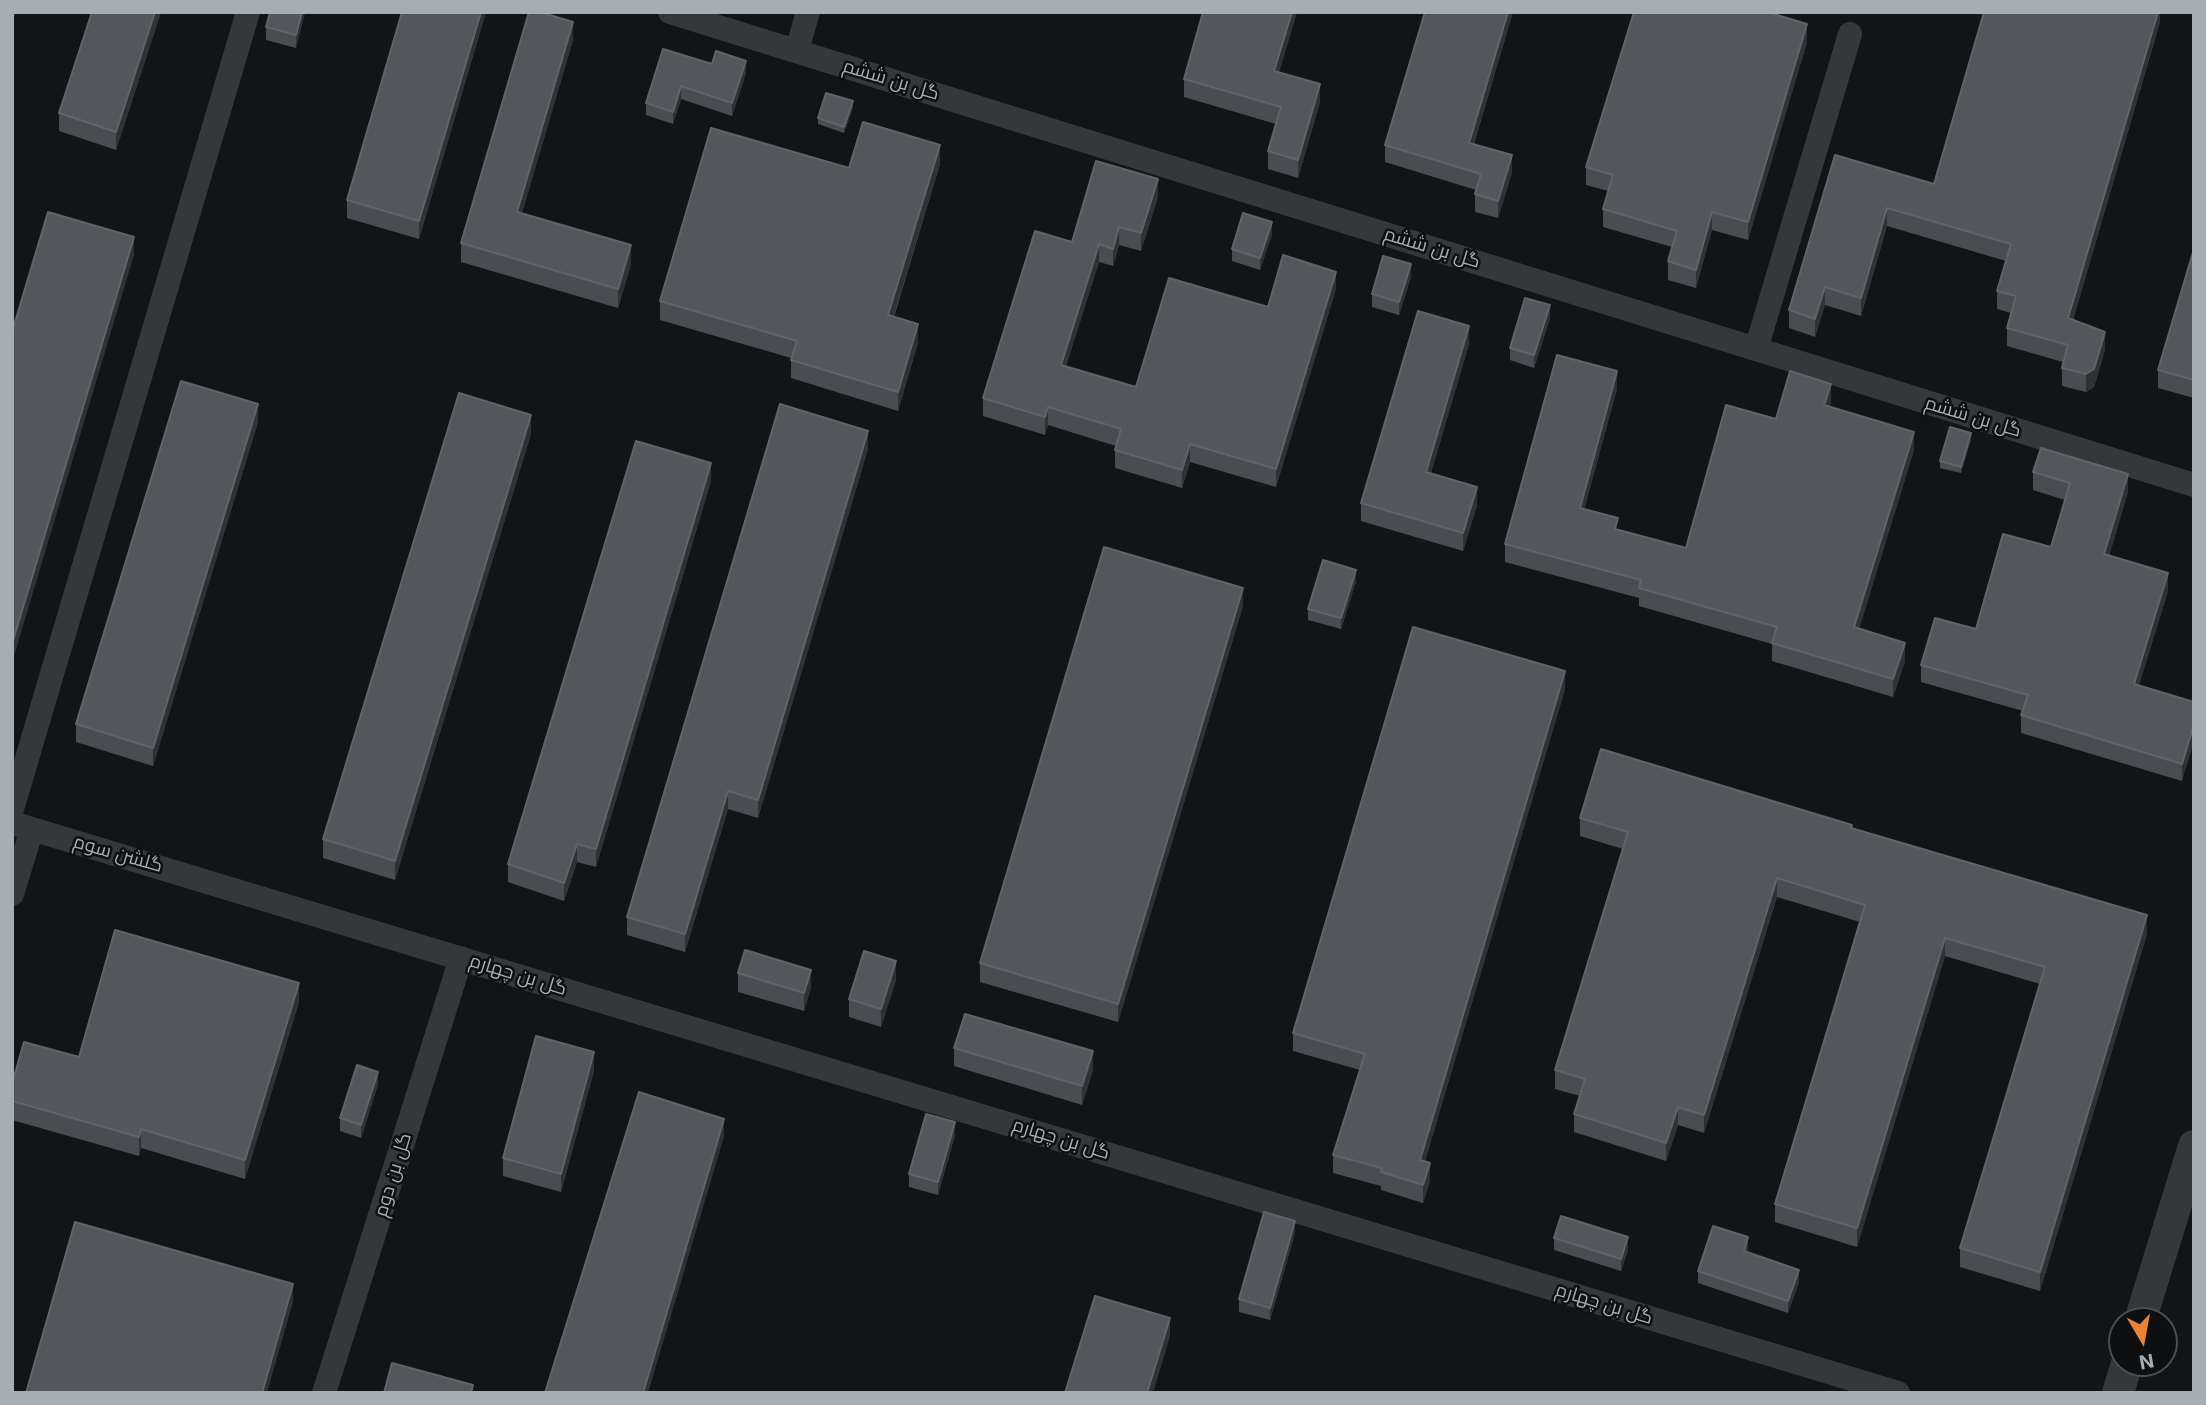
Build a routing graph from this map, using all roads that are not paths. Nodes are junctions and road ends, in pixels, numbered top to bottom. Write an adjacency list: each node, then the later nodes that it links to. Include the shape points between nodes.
1 (248, 12): 8 (street)
2 (670, 12): 5 (street, گل بن ششم)
3 (808, 12): 5 (street)
4 (1850, 34): 6 (street)
5 (797, 50): 6 (street, گل بن ششم)
6 (1756, 349): 7 (street, گل بن ششم)
7 (2194, 485)
8 (12, 809)
9 (22, 826): 10 (street, گلشن سوم); 11 (street)
10 (224, 886): 12 (street, گل بن چهارم)
11 (12, 894)
12 (461, 958): 15 (street, گل بن دوم); 16 (street, گل بن چهارم)
13 (2194, 1146): 14 (street)
14 (2144, 1307)
15 (324, 1393)
16 (1898, 1393)

